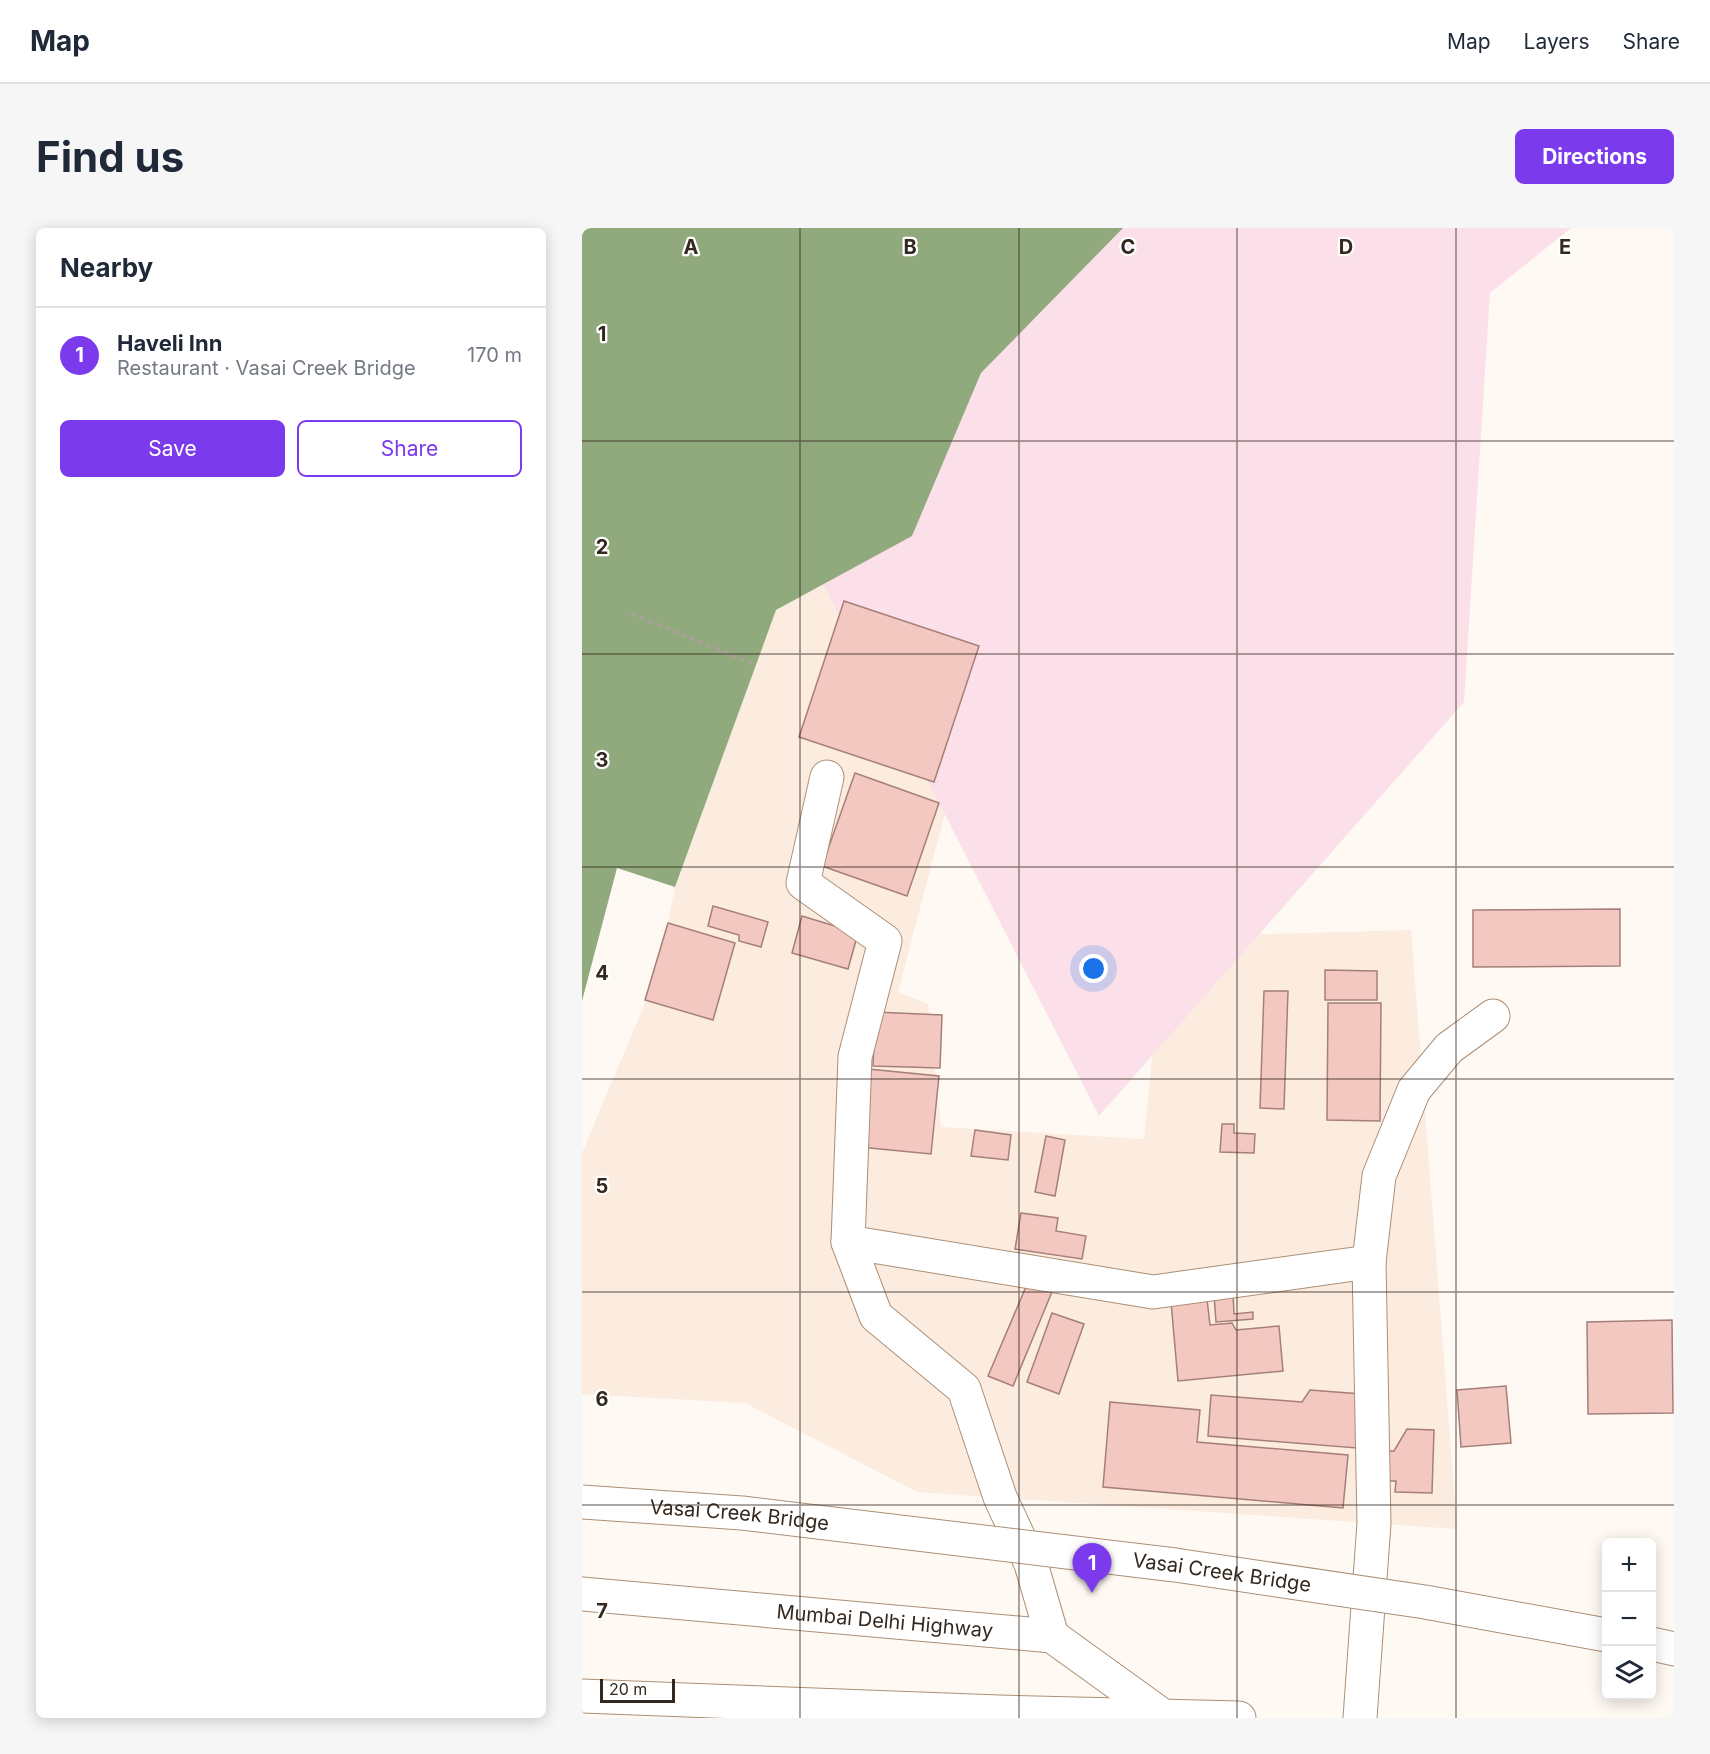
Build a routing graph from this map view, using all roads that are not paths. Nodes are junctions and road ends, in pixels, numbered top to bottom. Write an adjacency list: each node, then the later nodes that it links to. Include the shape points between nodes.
1 (827, 777): 3 (main road, via 803,883 885,941 855,1057)
2 (1493, 1016): 4 (main road, via 1449,1048 1414,1090 1379,1176)
3 (848, 1242): 4 (main road, via 1153,1292); 8 (main road, via 876,1316 964,1389 1000,1497 1031,1564)
4 (1369, 1262): 15 (main road, via 1374,1523)
5 (582, 1502): 7 (main road, Vasai Creek Bridge, bridge, via 742,1513 1174,1564 1425,1602)
6 (582, 1594): 8 (main road, Mumbai Delhi Highway)
7 (1602, 1634)
8 (1052, 1636): 13 (main road)
9 (1656, 1645): 10 (main road)
10 (1674, 1648)
11 (582, 1696): 12 (main road)
12 (1078, 1716): 13 (main road)
13 (1176, 1717): 14 (main road)
14 (1239, 1718)
15 (1360, 1718)

